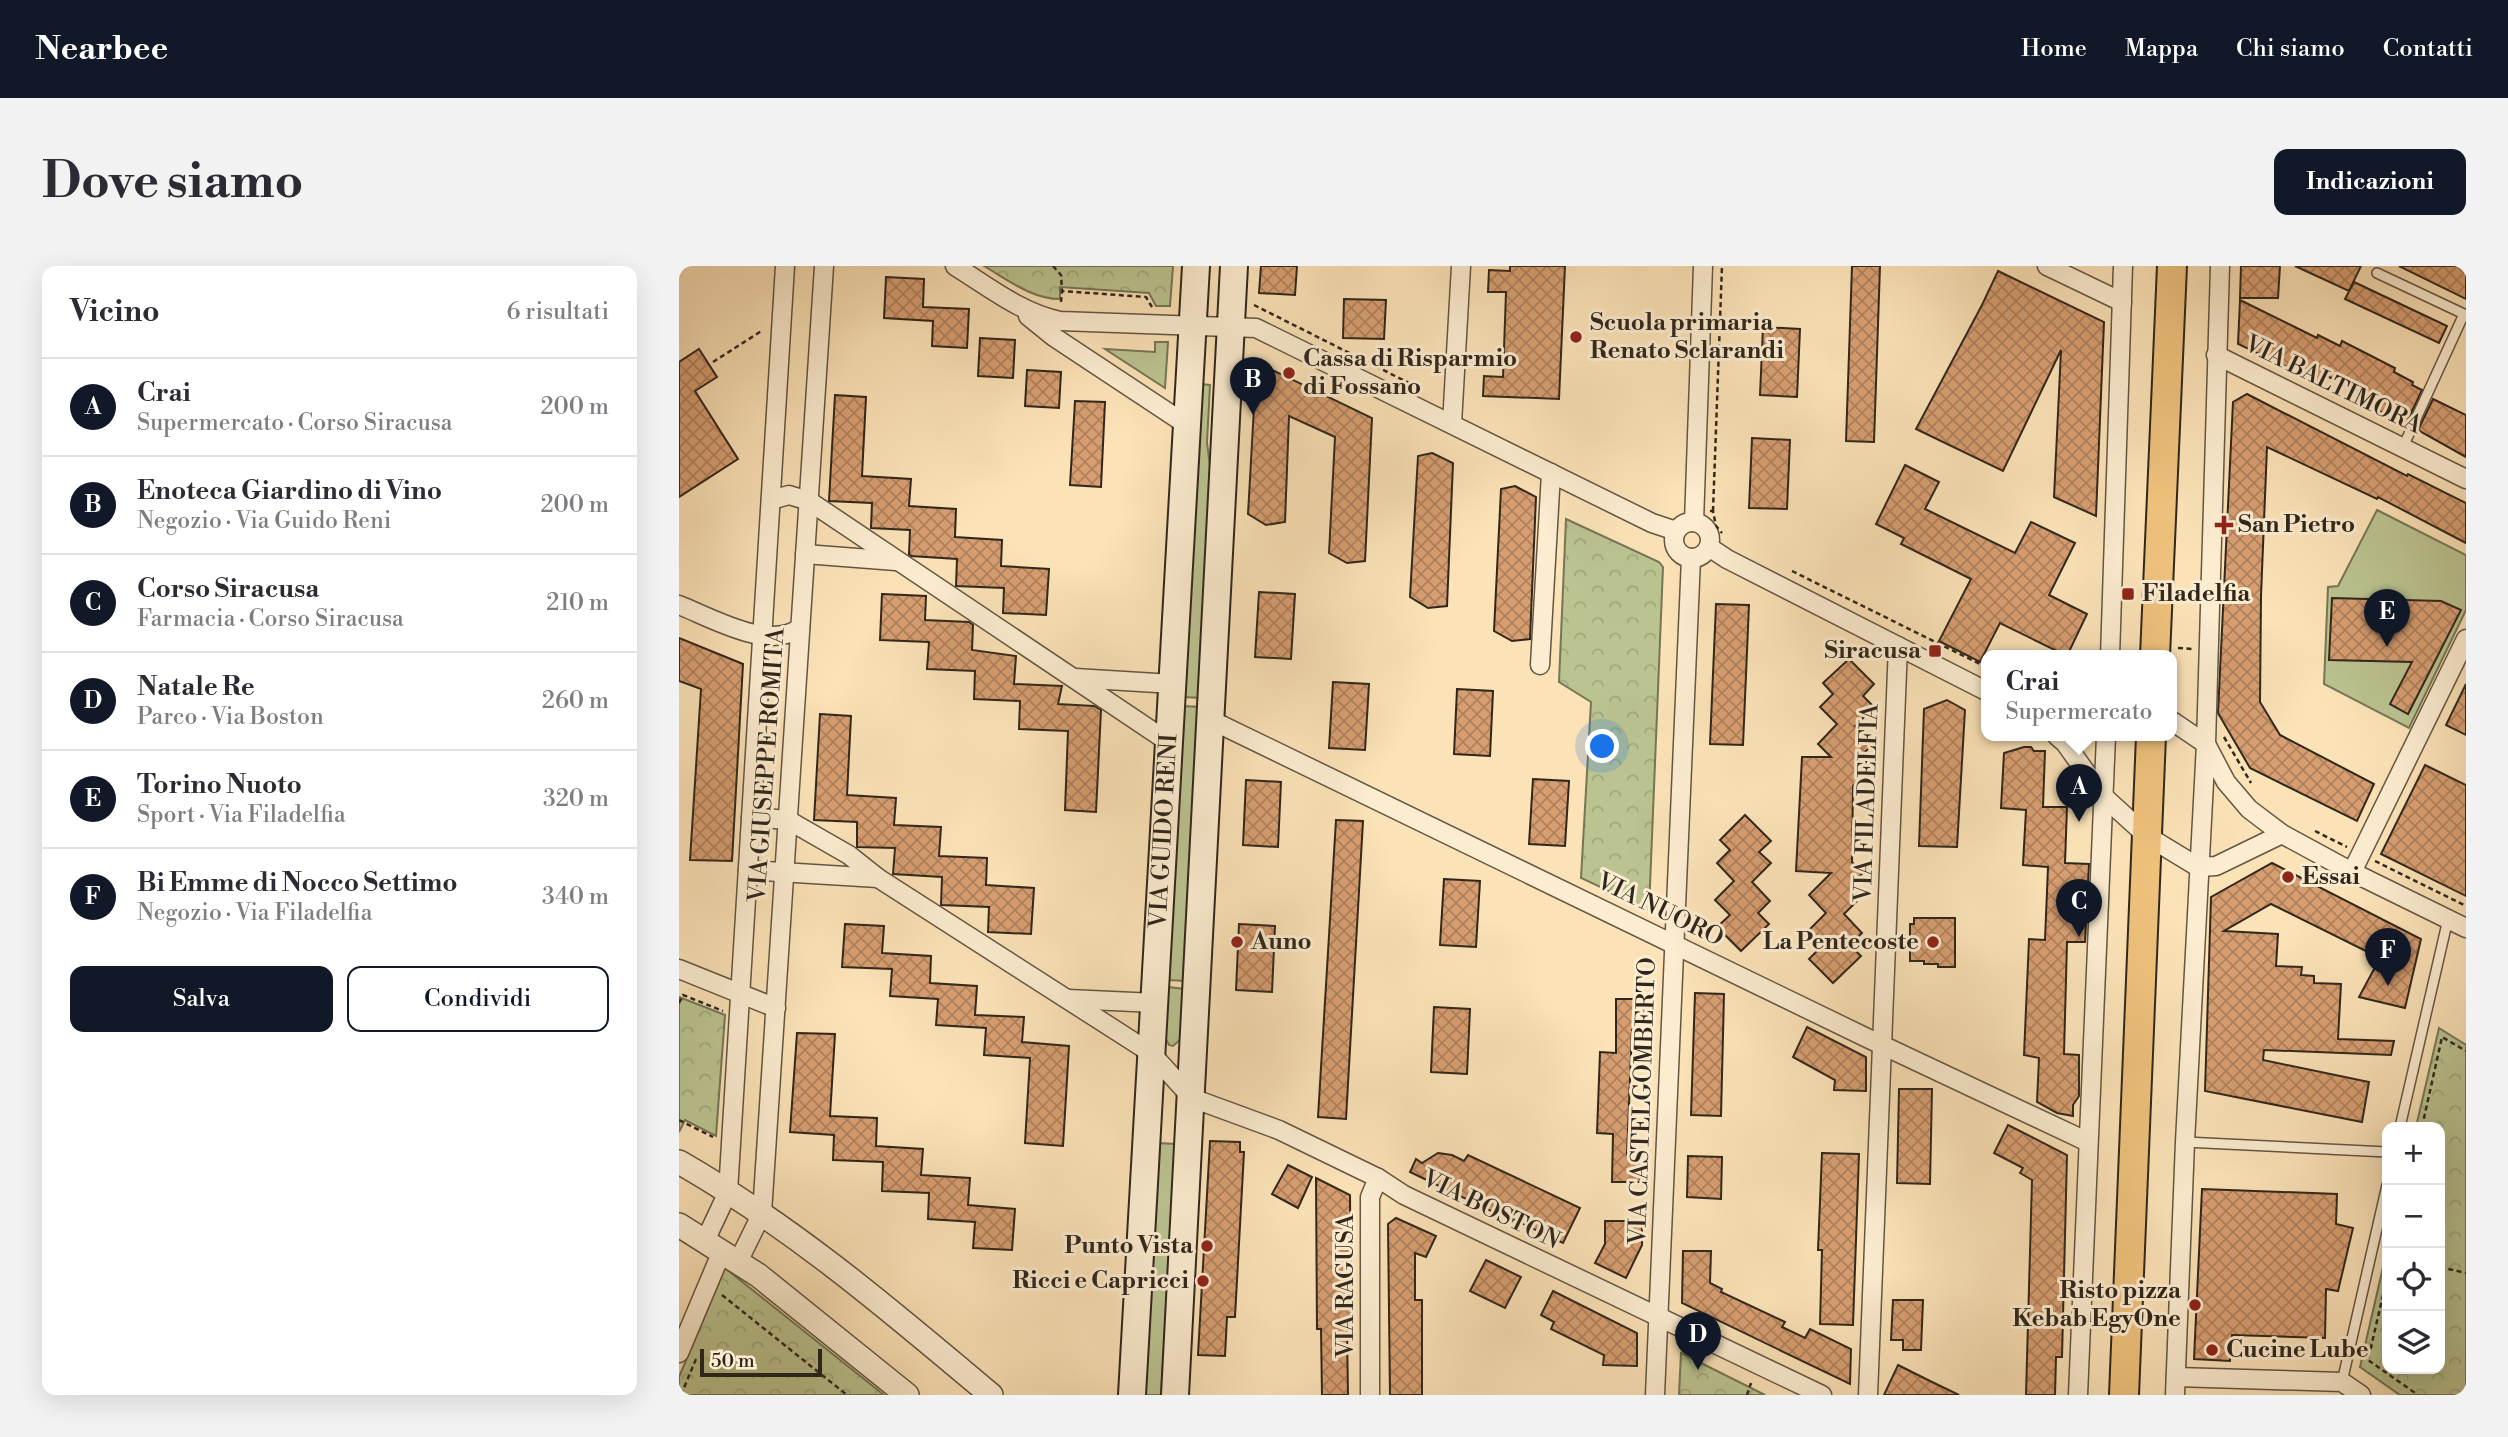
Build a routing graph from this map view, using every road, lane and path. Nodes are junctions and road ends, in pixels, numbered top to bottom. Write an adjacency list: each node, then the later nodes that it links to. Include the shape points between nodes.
1 (785, 266): 28 (street, VIA GIUSEPPE ROMITA)
2 (824, 266): 29 (street, VIA GIUSEPPE ROMITA)
3 (955, 266): 16 (street)
4 (1053, 266): 15 (path, via 1061,275)
5 (1196, 266): 18 (main road, VIA GUIDO RENI)
6 (1234, 266): 19 (main road, VIA GUIDO RENI)
7 (1461, 266): 23 (street)
8 (1703, 266): 31 (street)
9 (1722, 266): 30 (path)
10 (2047, 266): 17 (street)
11 (2123, 266): 17 (street)
12 (2172, 266): 43 (main road)
13 (2220, 266): 21 (street)
14 (2377, 273): 25 (lane, via 2464,314)
15 (1062, 291)
16 (1001, 295): 18 (street, via 1044,318 1060,321); 24 (street, via 1054,337)
17 (2122, 302): 42 (street)
18 (1192, 327): 19 (street); 24 (main road, VIA GUIDO RENI)
19 (1231, 327): 23 (street, via 1256,328); 48 (main road, VIA GUIDO RENI)
20 (766, 328): 22 (path)
21 (2216, 355): 25 (street, VIA BALTIMORA); 55 (street)
22 (713, 362)
23 (1451, 424): 26 (street)
24 (1187, 425): 46 (main road, VIA GUIDO RENI)
25 (2403, 447): 27 (street, VIA BALTIMORA)
26 (1551, 473): 32 (street); 44 (street)
27 (2466, 479)
28 (771, 500): 29 (street, via 789,495); 39 (street, VIA GIUSEPPE ROMITA)
29 (809, 502): 34 (street, VIA GIUSEPPE ROMITA); 36 (street)
30 (1713, 511)
31 (1694, 522): 32 (street); 33 (street, via 1707,530)
32 (1677, 531): 35 (street, via 1675,547)
33 (1709, 547): 35 (street); 41 (street)
34 (805, 554): 36 (street); 38 (street, VIA GIUSEPPE ROMITA)
35 (1692, 558): 72 (street, VIA CASTELGOMBERTO)
36 (897, 561): 45 (street)
37 (679, 605): 39 (street)
38 (800, 628): 39 (street, via 781,637); 59 (street, VIA GIUSEPPE ROMITA)
39 (762, 636): 58 (street, VIA GIUSEPPE ROMITA)
40 (2466, 639): 63 (street)
41 (1898, 646): 47 (street); 80 (street, VIA FILADELFIA)
42 (2110, 650)
43 (2154, 650)
44 (1541, 665)
45 (1075, 678): 46 (street); 54 (street)
46 (1173, 684): 54 (main road, VIA GUIDO RENI)
47 (1981, 688)
48 (1211, 720): 72 (street, VIA NUORO); 83 (main road, VIA GUIDO RENI)
49 (2177, 724): 55 (street)
50 (2220, 731): 56 (path)
51 (2063, 741): 57 (street)
52 (2106, 741): 57 (street)
53 (2151, 741): 62 (main road)
54 (1170, 743): 78 (main road, VIA GUIDO RENI)
55 (2206, 744): 61 (street, via 2226,782 2249,809); 64 (street)
56 (2252, 785)
57 (2103, 796): 62 (street); 88 (street)
58 (751, 817): 59 (street); 65 (street, VIA GIUSEPPE ROMITA)
59 (788, 820): 67 (street, VIA GIUSEPPE ROMITA); 68 (street, VIA BOSTON, via 849,855)
60 (2313, 830): 63 (path)
61 (2282, 834): 64 (street, via 2216,866); 66 (street)
62 (2147, 836): 64 (street); 118 (main road)
63 (2361, 854): 66 (street); 69 (path)
64 (2198, 867): 89 (street)
65 (748, 870): 67 (street); 74 (street, VIA GIUSEPPE ROMITA)
66 (2352, 872): 70 (street)
67 (784, 873): 68 (street); 79 (street, VIA GIUSEPPE ROMITA)
68 (878, 878): 76 (street, VIA BOSTON)
69 (2466, 906)
70 (2448, 919): 71 (street); 85 (lane)
71 (2466, 928)
72 (1674, 944): 80 (street, VIA NUORO); 102 (street, VIA CASTELGOMBERTO)
73 (679, 969): 74 (street)
74 (741, 993): 79 (street); 93 (street, VIA GIUSEPPE ROMITA)
75 (683, 995): 77 (path)
76 (1065, 999): 78 (street); 82 (street, VIA BOSTON)
77 (679, 1003)
78 (1156, 1003): 82 (main road, VIA GUIDO RENI)
79 (776, 1008): 95 (street, VIA GIUSEPPE ROMITA)
80 (1882, 1046): 88 (street, VIA NUORO); 116 (street)
81 (2466, 1051): 86 (path, via 2442,1037)
82 (1151, 1053): 83 (street, VIA BOSTON); 110 (main road, VIA GUIDO RENI)
83 (1192, 1098): 92 (street, VIA BOSTON, via 1279,1130); 111 (main road, VIA GUIDO RENI)
84 (679, 1120): 87 (path)
85 (2401, 1122)
86 (2423, 1122)
87 (720, 1140)
88 (2088, 1142): 117 (street)
89 (2185, 1142): 90 (lane); 106 (street)
90 (2382, 1152)
91 (679, 1163): 93 (street)
92 (1378, 1178): 102 (street, VIA BOSTON, via 1416,1201); 112 (street, VIA RAGUSA, via 1370,1197)
93 (728, 1192): 95 (street); 97 (street, VIA GIUSEPPE ROMITA)
94 (2382, 1207): 104 (lane)
95 (762, 1213): 97 (street, VIA GIUSEPPE ROMITA); 109 (street, via 856,1282)
96 (679, 1225): 97 (street)
97 (722, 1251): 100 (street); 108 (street)
98 (2445, 1268): 99 (path)
99 (2466, 1273)
100 (708, 1285): 103 (street); 107 (path)
101 (2382, 1300): 120 (path, via 2368,1360)
102 (1658, 1317): 113 (street, VIA CASTELGOMBERTO); 115 (street, VIA BOSTON)
103 (679, 1353)
104 (2342, 1382): 106 (street); 119 (street)
105 (1751, 1383): 114 (path)
106 (2175, 1386)
107 (847, 1395)
108 (908, 1395)
109 (991, 1395)
110 (1132, 1395)
111 (1175, 1395)
112 (1370, 1395)
113 (1655, 1395)
114 (1747, 1395)
115 (1822, 1395)
116 (1868, 1395)
117 (2078, 1395)
118 (2124, 1395)
119 (2361, 1395)
120 (2418, 1395)

